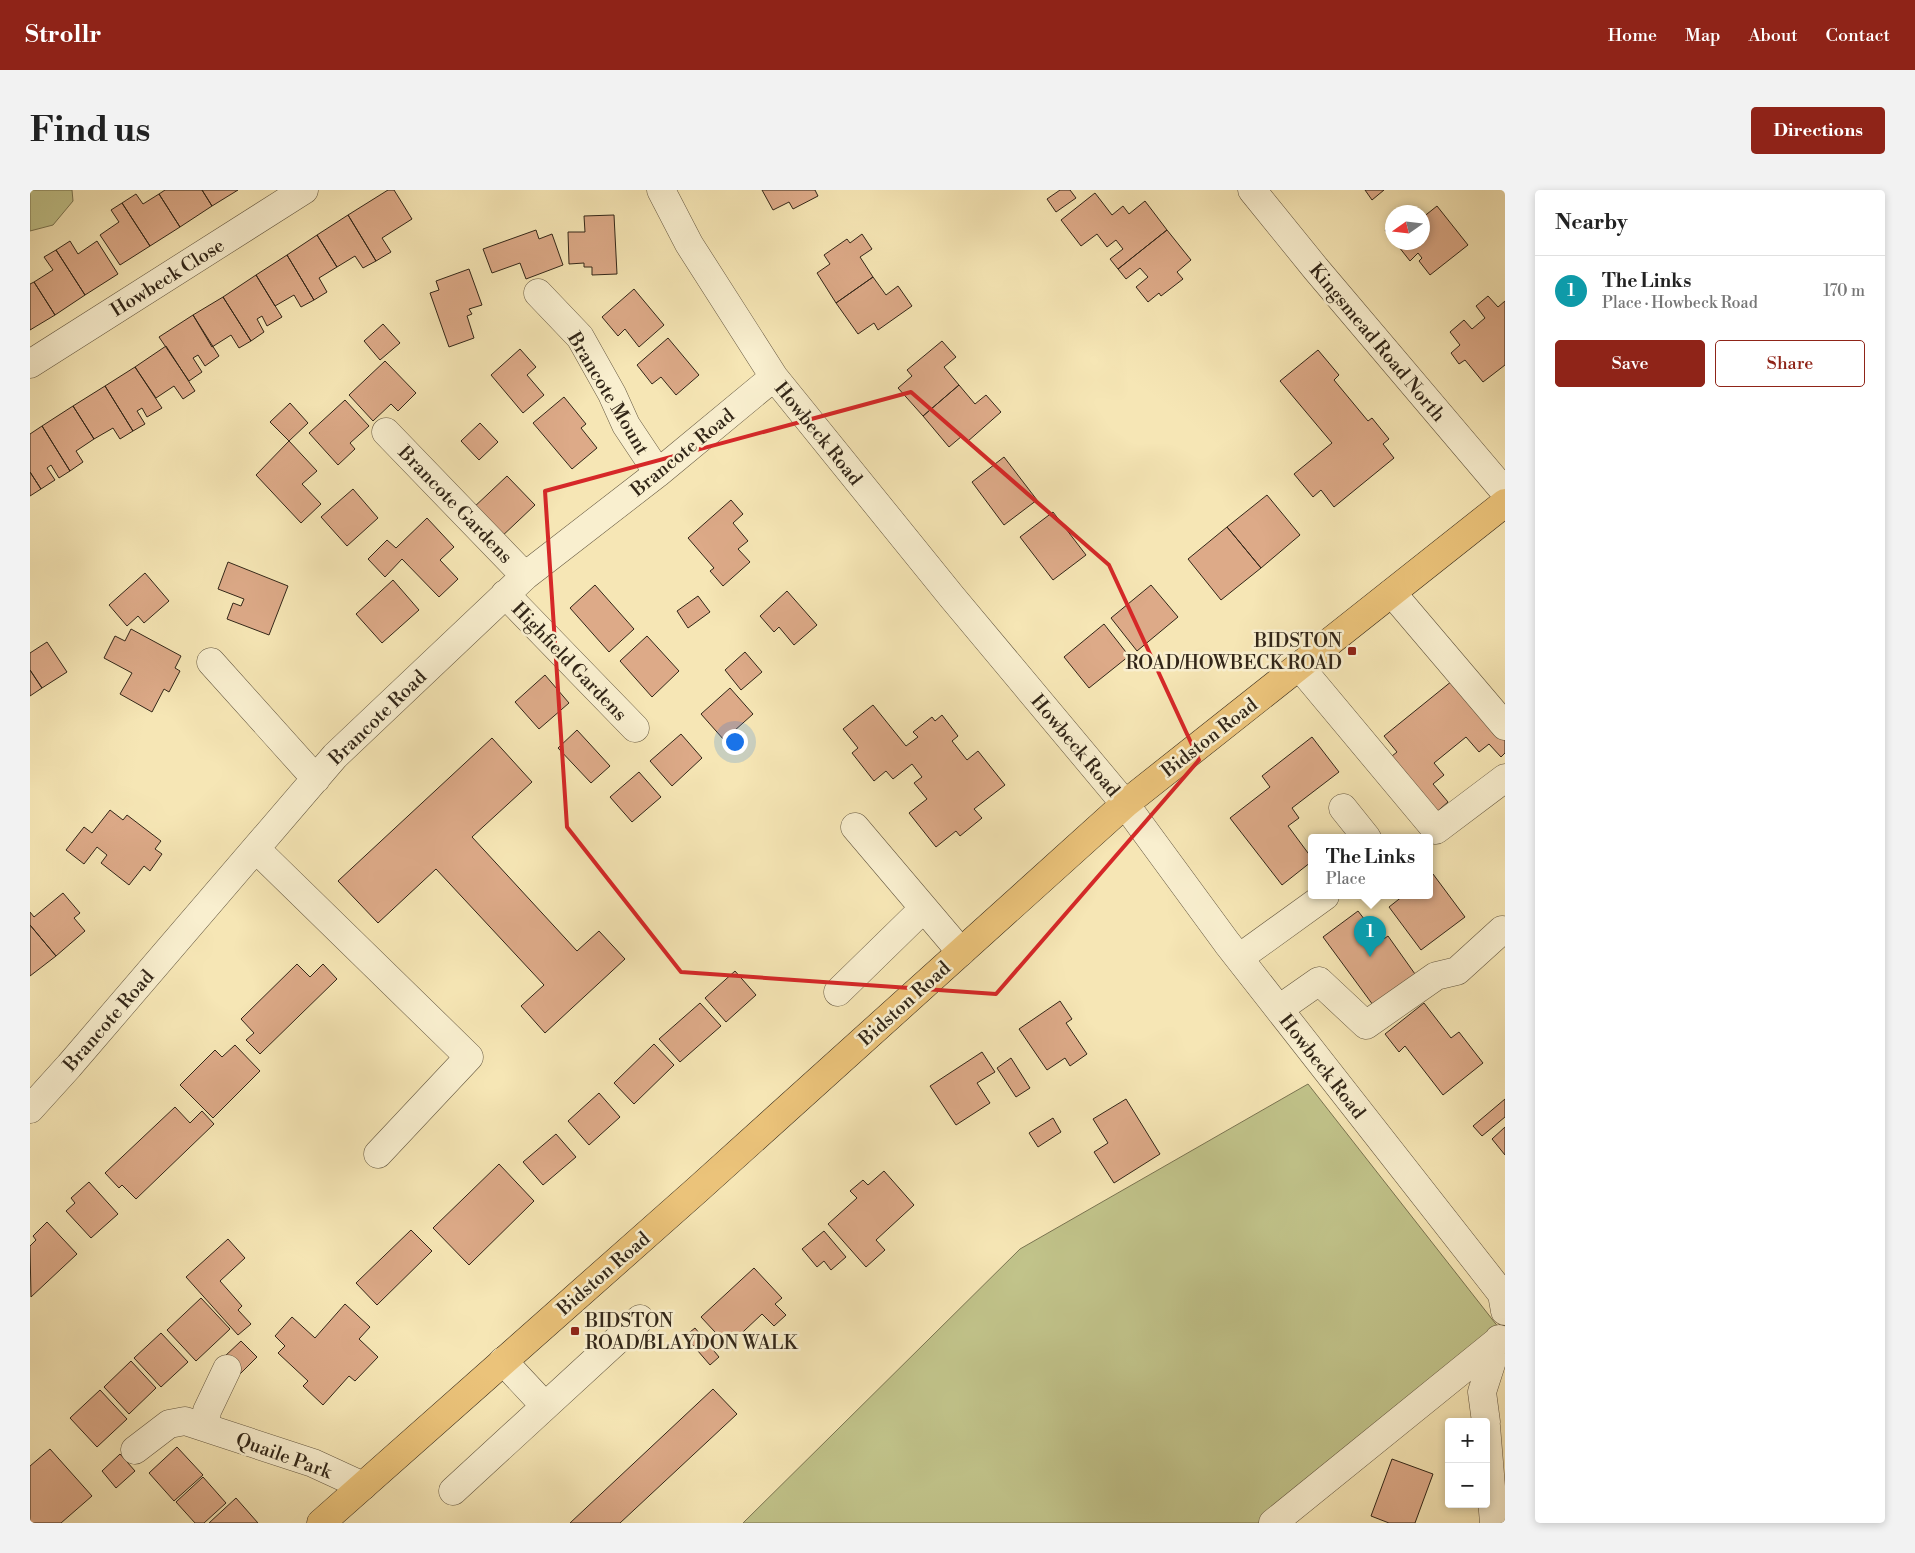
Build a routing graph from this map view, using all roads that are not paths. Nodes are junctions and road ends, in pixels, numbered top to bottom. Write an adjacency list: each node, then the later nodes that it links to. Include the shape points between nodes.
1 (304, 190): 5 (street, Howbeck Close)
2 (661, 190): 6 (street, Howbeck Road, via 689,244)
3 (1252, 190): 9 (street, Kingsmead Road North)
4 (538, 293): 8 (street, Brancote Mount, via 580,337 626,425)
5 (30, 364)
6 (774, 377): 8 (street, Brancote Road); 20 (street, Howbeck Road)
7 (386, 432): 11 (street, Brancote Gardens)
8 (658, 473): 11 (street, Brancote Road)
9 (1505, 492)
10 (1505, 503): 12 (main road, Bidston Road)
11 (525, 576): 13 (street, Brancote Road)
12 (1392, 593): 15 (main road, Bidston Road); 16 (street)
13 (505, 594): 17 (street, Highfield Gardens); 19 (street, Brancote Road, via 335,756)
14 (211, 662): 19 (street)
15 (1299, 666): 18 (street, via 1436,830); 20 (main road, Bidston Road)
16 (1505, 726)
17 (634, 728)
18 (1505, 778)
19 (316, 779): 24 (street, Brancote Road)
20 (1125, 804): 28 (main road, Bidston Road); 29 (street, Howbeck Road)
21 (1344, 808): 23 (street)
22 (855, 827): 26 (street)
23 (1364, 834)
24 (256, 849): 32 (street, Brancote Road); 33 (street, via 469,1057)
25 (1321, 899): 29 (street)
26 (923, 909): 28 (street); 30 (street)
27 (1502, 930): 31 (street, via 1457,971 1436,976 1366,1025 1319,981)
28 (961, 952): 36 (main road, Bidston Road)
29 (1239, 958): 31 (street, Howbeck Road)
30 (838, 992)
31 (1279, 1010): 34 (street, Howbeck Road)
32 (30, 1109)
33 (378, 1154)
34 (1503, 1311): 39 (street, via 1482,1392); 46 (street)
35 (640, 1319): 38 (street)
36 (503, 1361): 38 (street); 43 (main road, Bidston Road)
37 (227, 1369): 40 (street, via 207,1411)
38 (545, 1406): 44 (street)
39 (1485, 1418)
40 (205, 1427): 41 (street, Quaile Park, via 185,1421 169,1424); 43 (street, Quaile Park, via 313,1463)
41 (135, 1450)
42 (1489, 1463): 47 (street)
43 (363, 1486): 45 (main road, Bidston Road)
44 (453, 1491)
45 (321, 1523)
46 (1273, 1523)
47 (1494, 1523)

